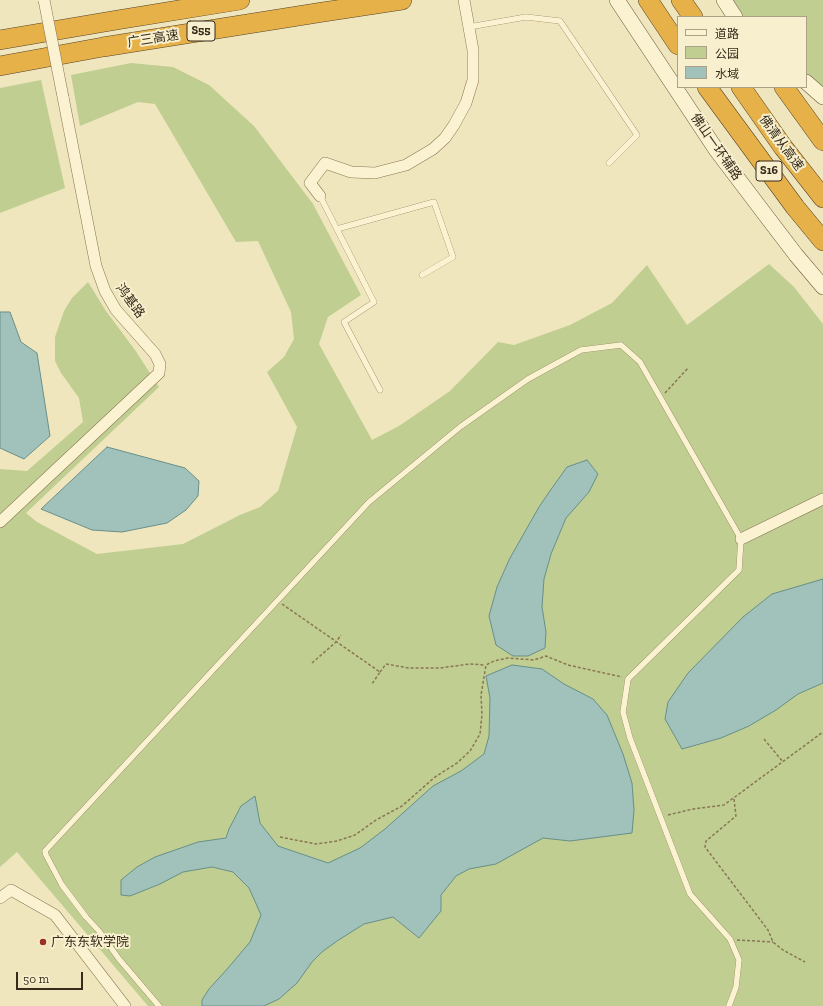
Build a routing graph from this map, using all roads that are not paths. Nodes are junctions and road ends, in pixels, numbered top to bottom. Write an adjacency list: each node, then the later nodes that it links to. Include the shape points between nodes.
1 (44, 0): 32 (street, 鸿基路, bridge, via 96,266 104,291 116,310 156,354 160,364 158,373)
2 (205, 0): 12 (highway)
3 (240, 0): 12 (highway, 广三高速 / S55)
4 (402, 0): 16 (highway, 广三高速 / S55, via 103,47)
5 (464, 0): 13 (street)
6 (617, 0): 29 (main road, 佛山一环辅路, via 717,150 791,249)
7 (648, 0): 15 (highway)
8 (681, 0): 10 (highway)
9 (724, 0): 11 (main road)
10 (691, 16)
11 (734, 16)
12 (117, 20): 14 (highway, 广三高速 / S55)
13 (469, 27): 23 (lane, via 526,17 560,21 637,135); 24 (street, via 473,50 473,80 466,102 445,138 433,150 406,165 375,173 351,172 325,163 310,183)
14 (0, 40)
15 (677, 44)
16 (0, 66)
17 (807, 83): 21 (main road)
18 (708, 88): 27 (highway, 佛清从高速 / S16, via 782,190)
19 (742, 88): 25 (highway, 佛清从高速 / S16)
20 (785, 88): 22 (highway)
21 (823, 97)
22 (823, 141)
23 (608, 163)
24 (320, 196): 26 (lane)
25 (823, 198)
26 (337, 229): 28 (lane, via 434,202 453,257); 30 (lane, via 374,302 344,322)
27 (823, 241)
28 (422, 275)
29 (823, 287)
30 (380, 390)
31 (823, 499): 33 (street)
32 (0, 522)
33 (741, 539): 36 (lane, via 640,362 621,345 581,350 528,379 460,427 369,502 45,851 62,885); 37 (lane, via 739,570 628,679 623,712 630,738 690,894 730,939 739,960 736,987)
34 (0, 898): 35 (street, via 11,890 55,915)
35 (125, 1006)
36 (159, 1006)
37 (729, 1006)

